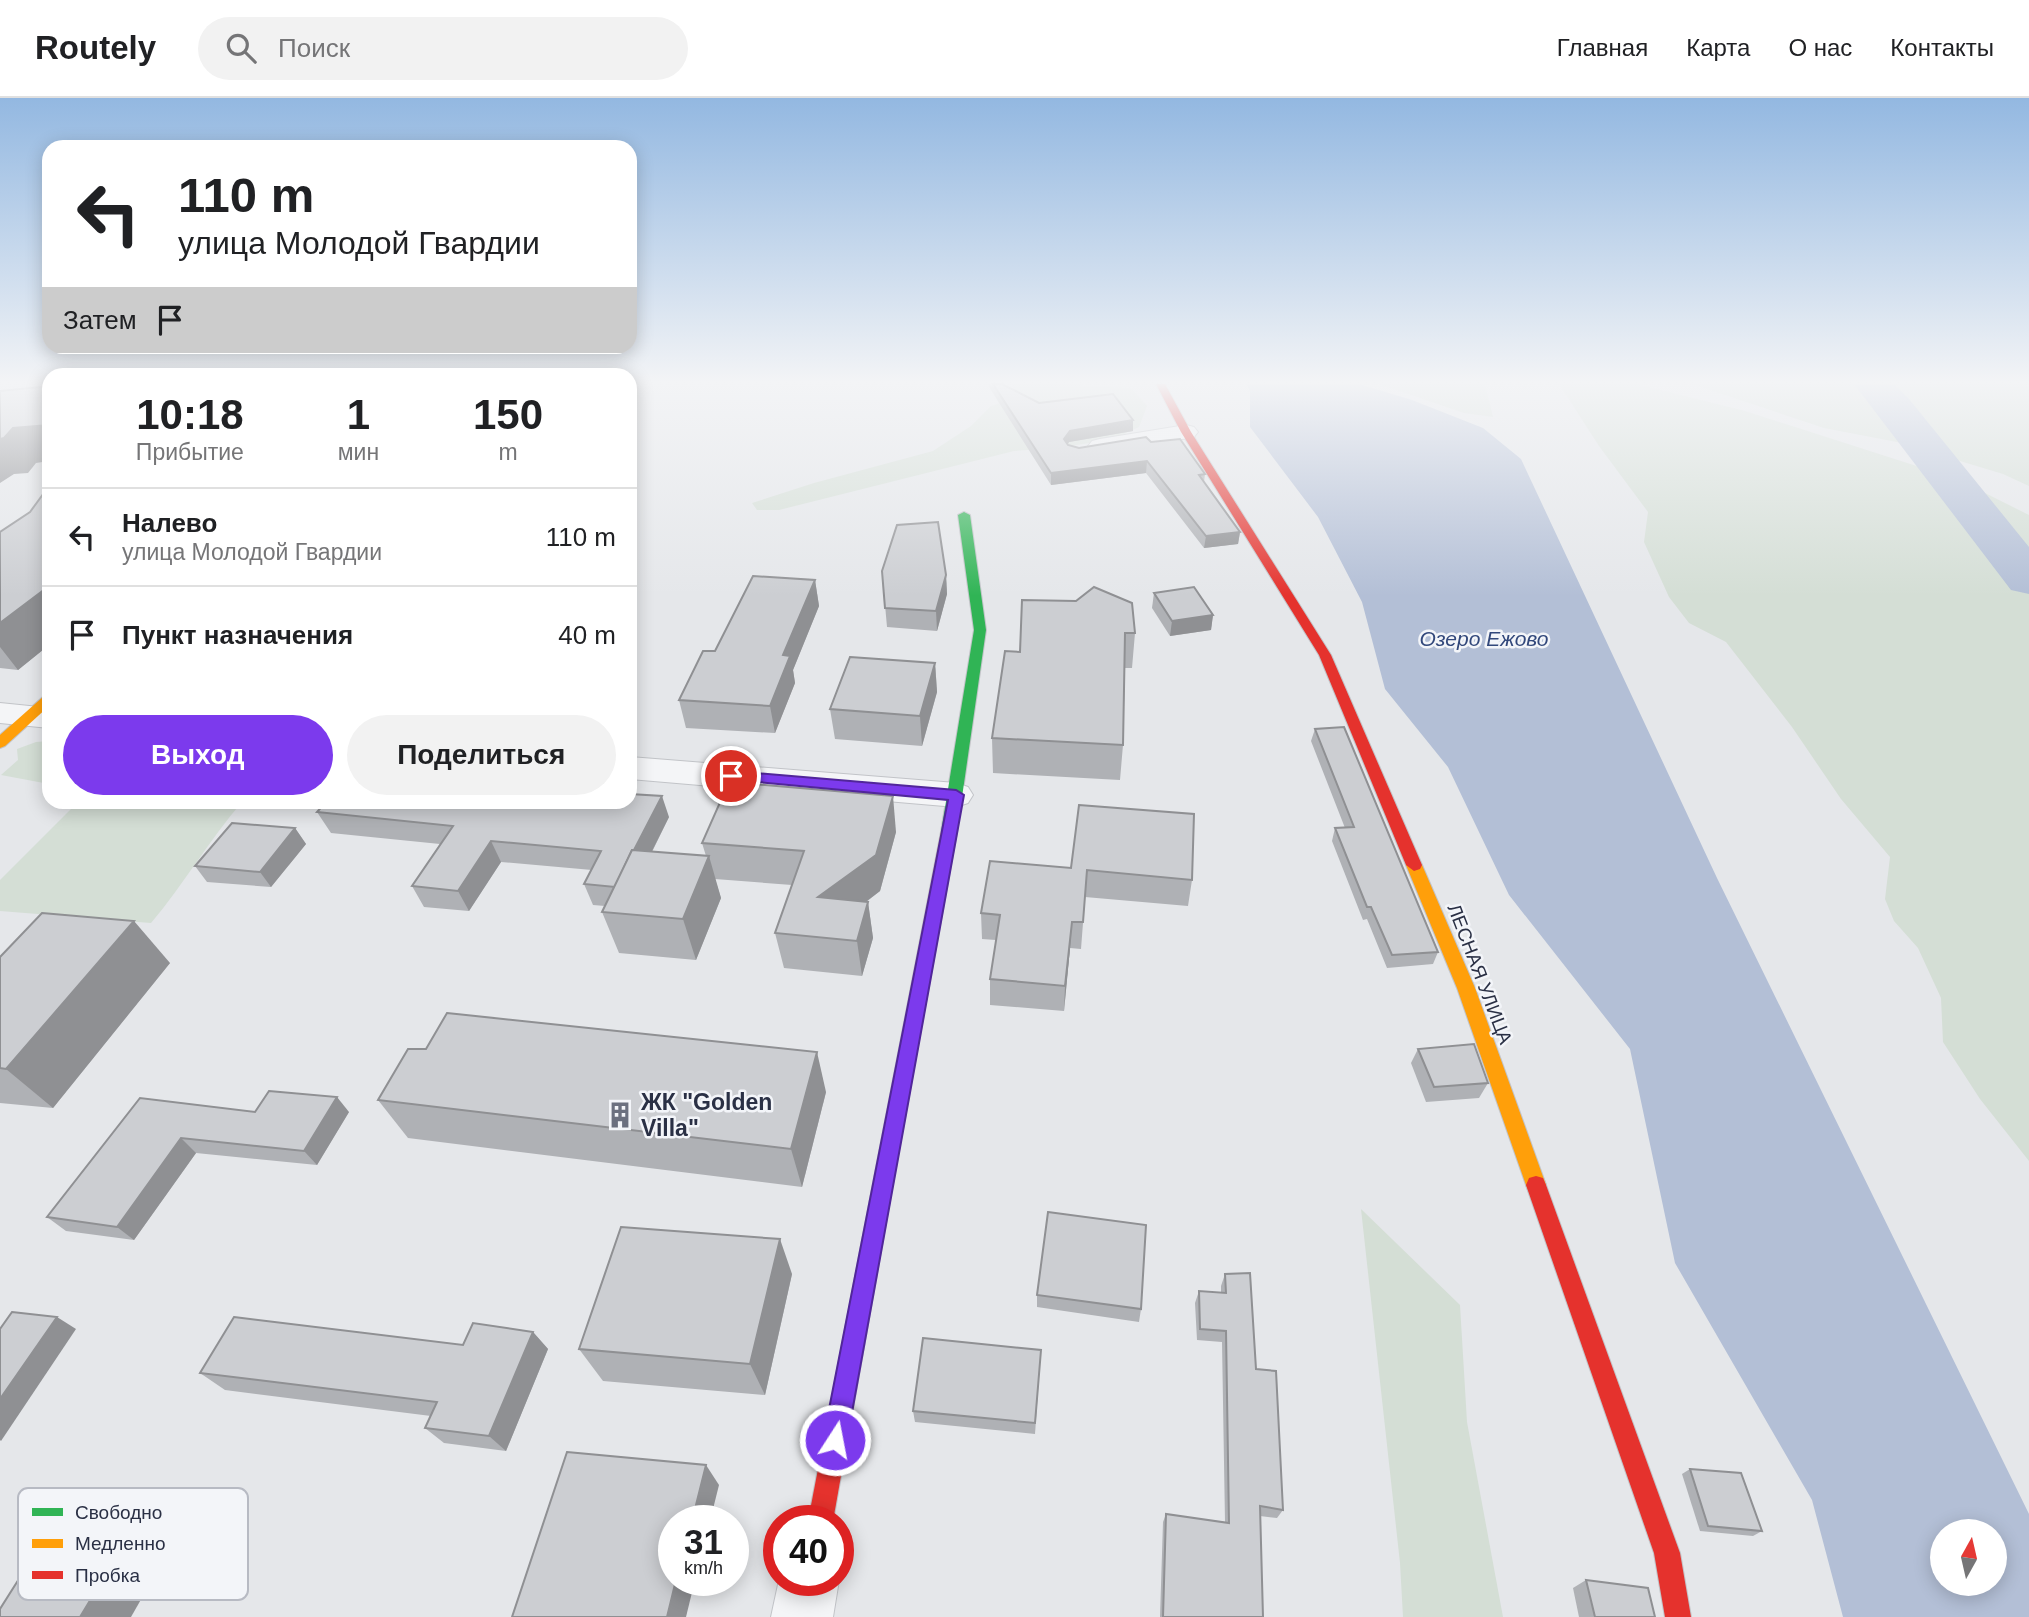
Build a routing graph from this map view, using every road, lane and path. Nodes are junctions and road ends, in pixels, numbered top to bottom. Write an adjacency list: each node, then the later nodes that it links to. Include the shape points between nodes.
1 (1200, 455): 10 (street, ЛЕСНАЯ УЛИЦА, via 1325,655 1466,988 1667,1553)
2 (964, 515): 6 (street, via 980,630)
3 (32, 712): 4 (street)
4 (0, 743)
5 (637, 769): 6 (street)
6 (956, 795): 7 (street)
7 (823, 1505)
8 (806, 1596): 9 (street)
9 (802, 1617)
10 (1678, 1617)

